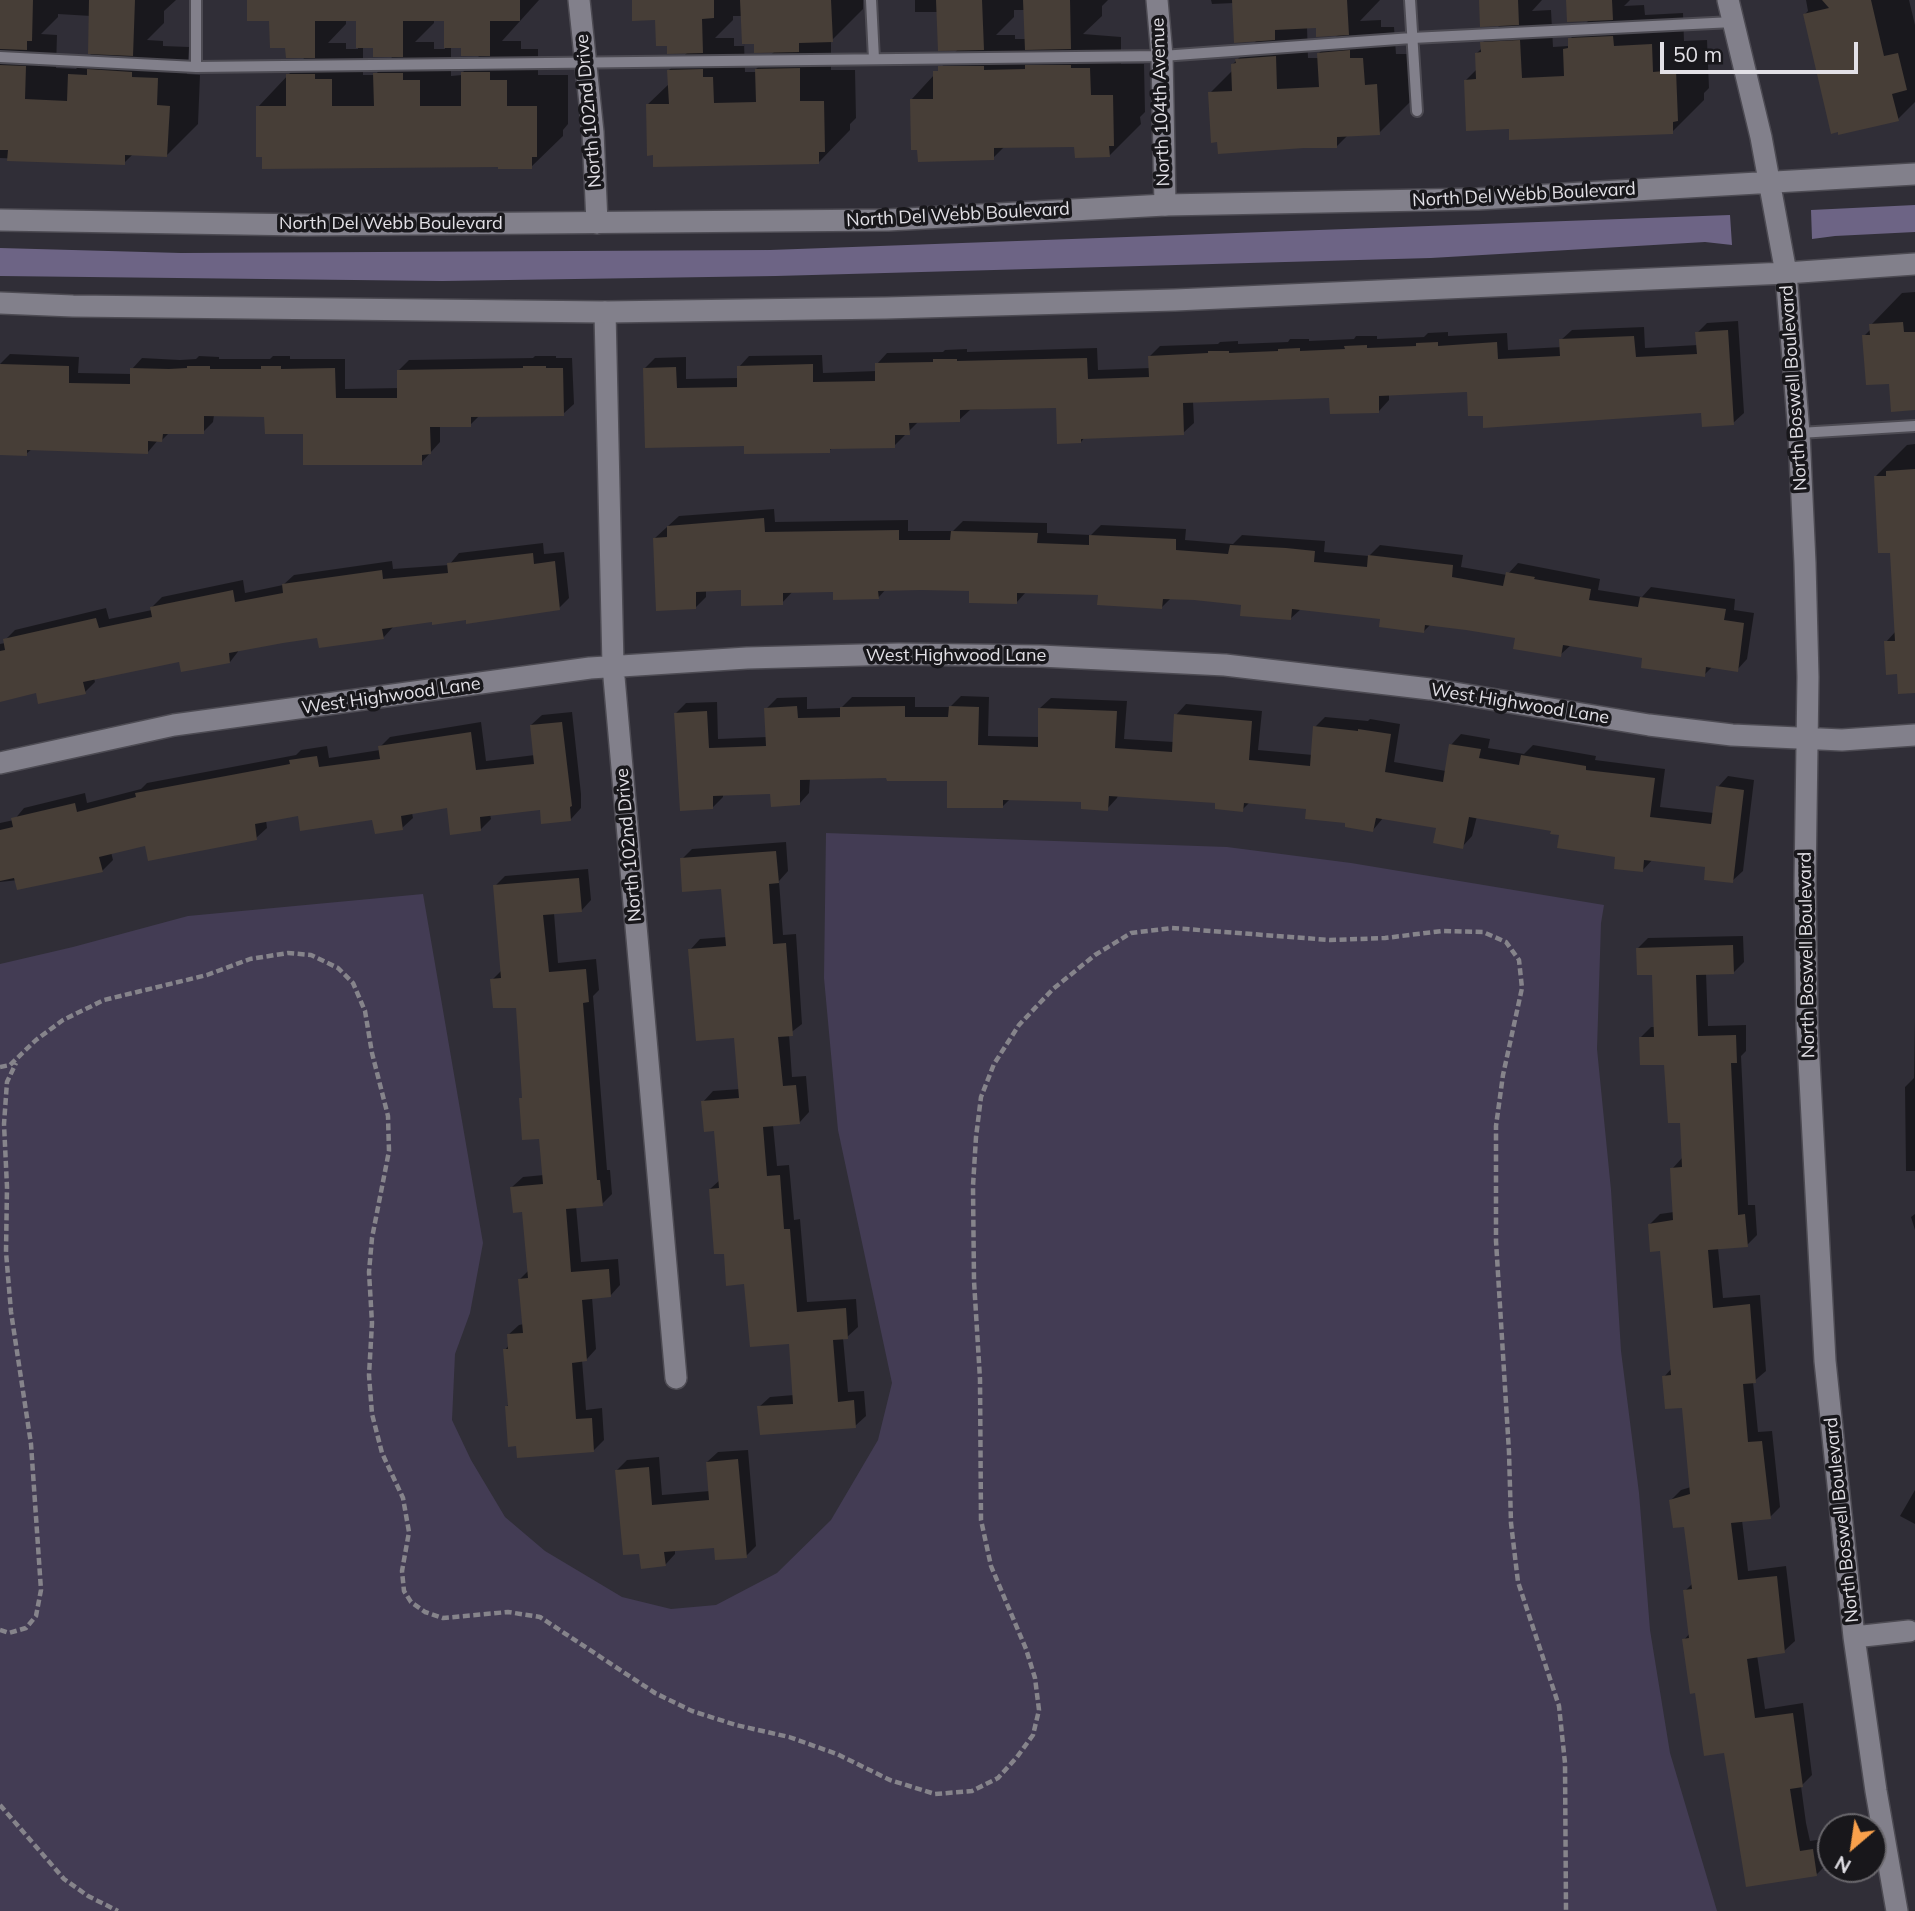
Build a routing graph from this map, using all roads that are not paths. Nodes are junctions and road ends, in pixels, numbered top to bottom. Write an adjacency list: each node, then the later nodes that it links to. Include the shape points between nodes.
1 (196, 0): 13 (lane)
2 (579, 0): 12 (street, North 102nd Drive)
3 (871, 0): 11 (lane)
4 (1157, 0): 9 (street, North 104th Avenue)
5 (1410, 0): 8 (lane)
6 (1728, 0): 7 (street, North Boswell Boulevard)
7 (1733, 22): 8 (lane); 16 (street, North Boswell Boulevard)
8 (1412, 38): 9 (lane); 14 (lane)
9 (1162, 56): 11 (lane); 17 (street, North 104th Avenue)
10 (0, 57): 13 (lane)
11 (874, 59): 12 (lane)
12 (587, 64): 13 (lane); 19 (street, North 102nd Drive)
13 (196, 67)
14 (1417, 111)
15 (1915, 174): 16 (street, North Del Webb Boulevard)
16 (1769, 183): 17 (street, North Del Webb Boulevard, via 1478,199); 21 (street, North Boswell Boulevard)
17 (1165, 205): 19 (street, North Del Webb Boulevard, via 888,220)
18 (0, 220): 19 (street, North Del Webb Boulevard)
19 (597, 223)
20 (1915, 264): 21 (street)
21 (1786, 273): 23 (street, via 1175,300); 25 (street, North Boswell Boulevard)
22 (0, 303): 23 (street)
23 (605, 312): 26 (street, North 102nd Drive)
24 (1915, 426): 25 (lane)
25 (1799, 433): 28 (street, North Boswell Boulevard, via 1808,664)
26 (613, 666): 28 (street, West Highwood Lane, via 899,654 1225,665 1376,682 1691,731); 29 (street, West Highwood Lane, via 174,726); 30 (street, North 102nd Drive)
27 (1915, 735): 28 (street, West Highwood Lane)
28 (1806, 740): 32 (street, North Boswell Boulevard, via 1807,1023 1825,1361)
29 (0, 763)
30 (676, 1378)
31 (1909, 1631): 32 (street)
32 (1854, 1637): 33 (street, North Boswell Boulevard)
33 (1897, 1911)

